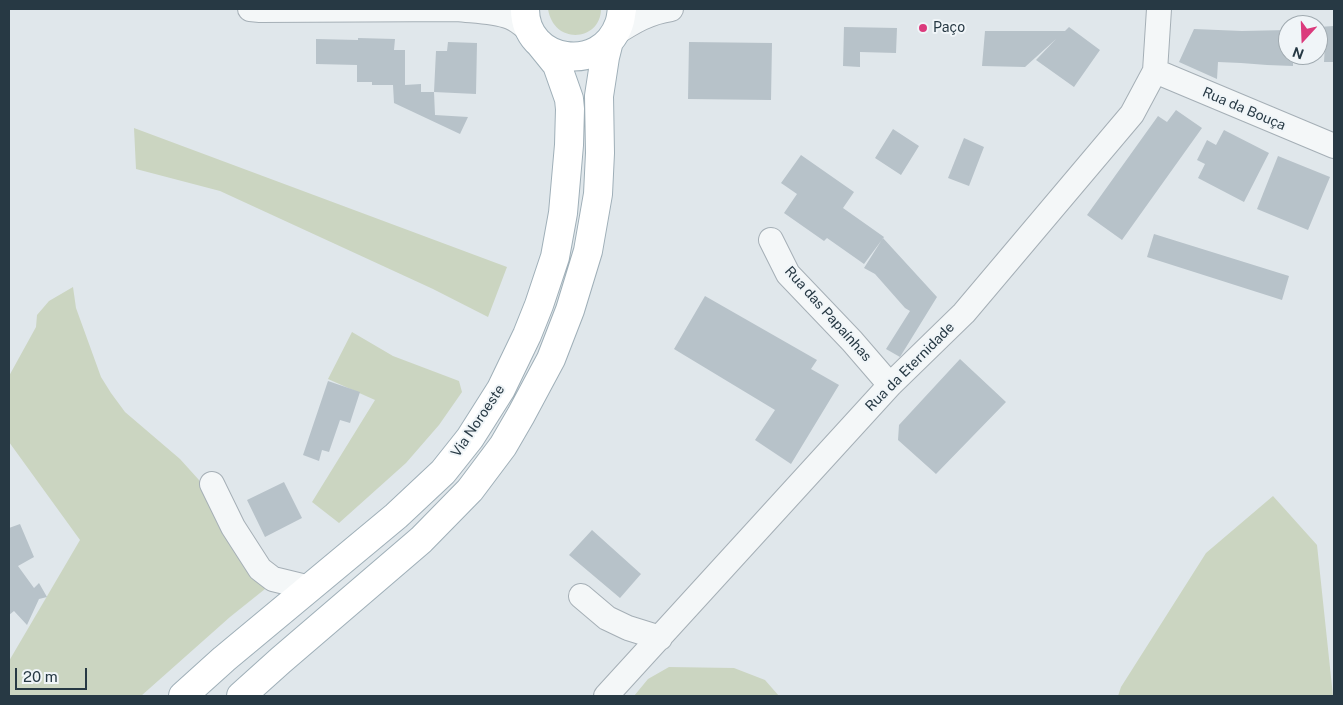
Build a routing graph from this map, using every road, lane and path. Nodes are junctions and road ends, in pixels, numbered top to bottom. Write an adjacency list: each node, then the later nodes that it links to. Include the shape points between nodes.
1 (250, 9): 2 (street)
2 (457, 9): 3 (street); 6 (street, via 511,17)
3 (463, 9)
4 (671, 9): 7 (street)
5 (1159, 9): 8 (street, Rua da Eternidade)
6 (532, 28): 7 (main road, via 554,54 570,57 586,56 601,49); 13 (main road, Via Noroeste, via 557,65 570,109 563,213 555,257 527,335 501,388 470,438 443,472)
7 (615, 28): 17 (main road, via 605,57 599,96 598,194 588,251 570,310 550,359 521,415 503,446 470,490 421,540)
8 (1154, 71): 9 (street, Rua da Bouça); 11 (street, Rua da Eternidade, via 1126,122 964,313)
9 (1334, 146)
10 (771, 240): 11 (street, Rua das Papaínhas, via 788,274)
11 (890, 385): 15 (street, Rua da Eternidade)
12 (212, 484): 13 (street, via 233,527 260,569 273,579)
13 (310, 588): 16 (main road, Via Noroeste)
14 (582, 596): 15 (street, via 607,618)
15 (660, 638): 18 (street, Rua da Eternidade)
16 (183, 696)
17 (241, 696)
18 (606, 696)

